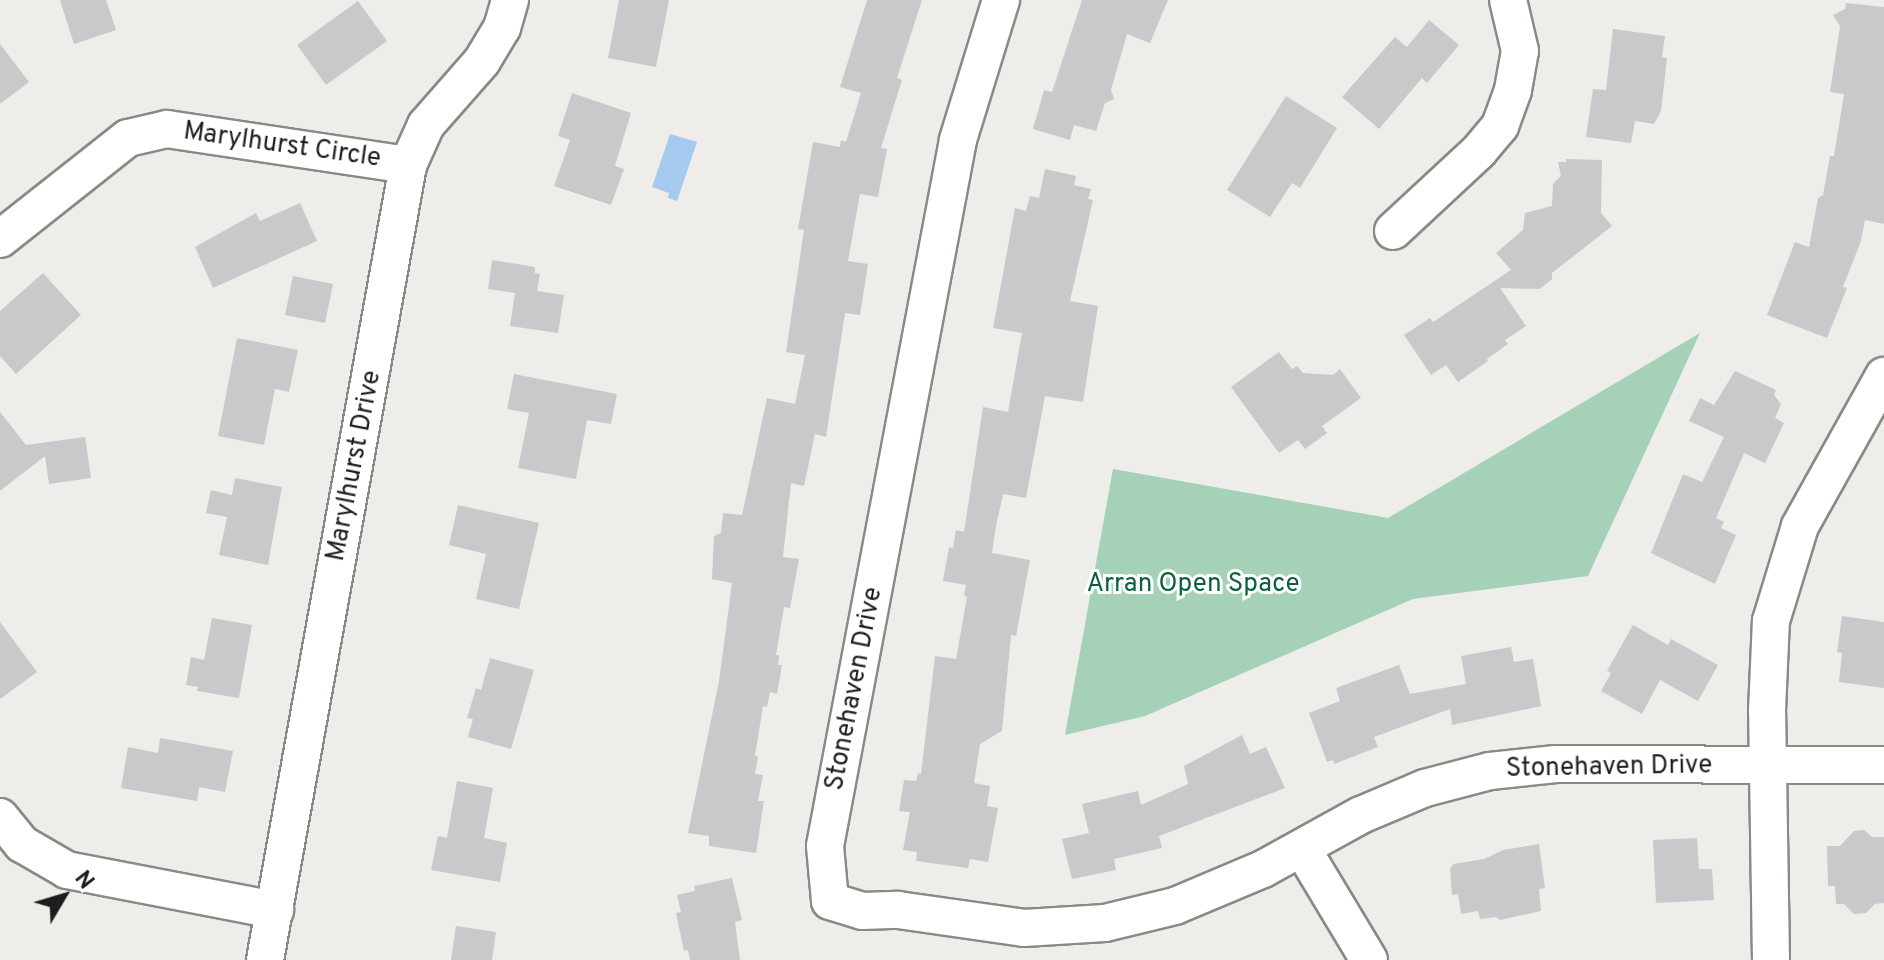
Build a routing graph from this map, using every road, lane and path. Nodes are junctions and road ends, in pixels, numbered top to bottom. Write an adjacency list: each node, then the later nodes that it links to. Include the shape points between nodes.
1 (510, 0): 4 (street, Marylhurst Drive, via 482,61 426,125)
2 (1001, 0): 11 (street, Stonehaven Drive, via 958,140 825,846 830,901 862,911 898,910 1024,928 1105,923 1175,906)
3 (1508, 0): 5 (street, via 1520,51 1500,126)
4 (408, 165): 6 (street, Marylhurst Circle, via 167,129 128,138); 12 (street, Marylhurst Drive)
5 (1393, 231)
6 (0, 239)
7 (1884, 376): 9 (street, via 1800,526 1779,587 1767,652)
8 (1884, 765): 9 (street, Stonehaven Drive)
9 (1768, 766): 11 (street, Stonehaven Drive, via 1556,764 1490,771 1425,788 1361,815); 15 (street)
10 (0, 817): 12 (street, via 22,844 67,870)
11 (1303, 850): 14 (street)
12 (275, 910): 13 (street, Marylhurst Drive)
13 (265, 960)
14 (1369, 960)
15 (1771, 960)

